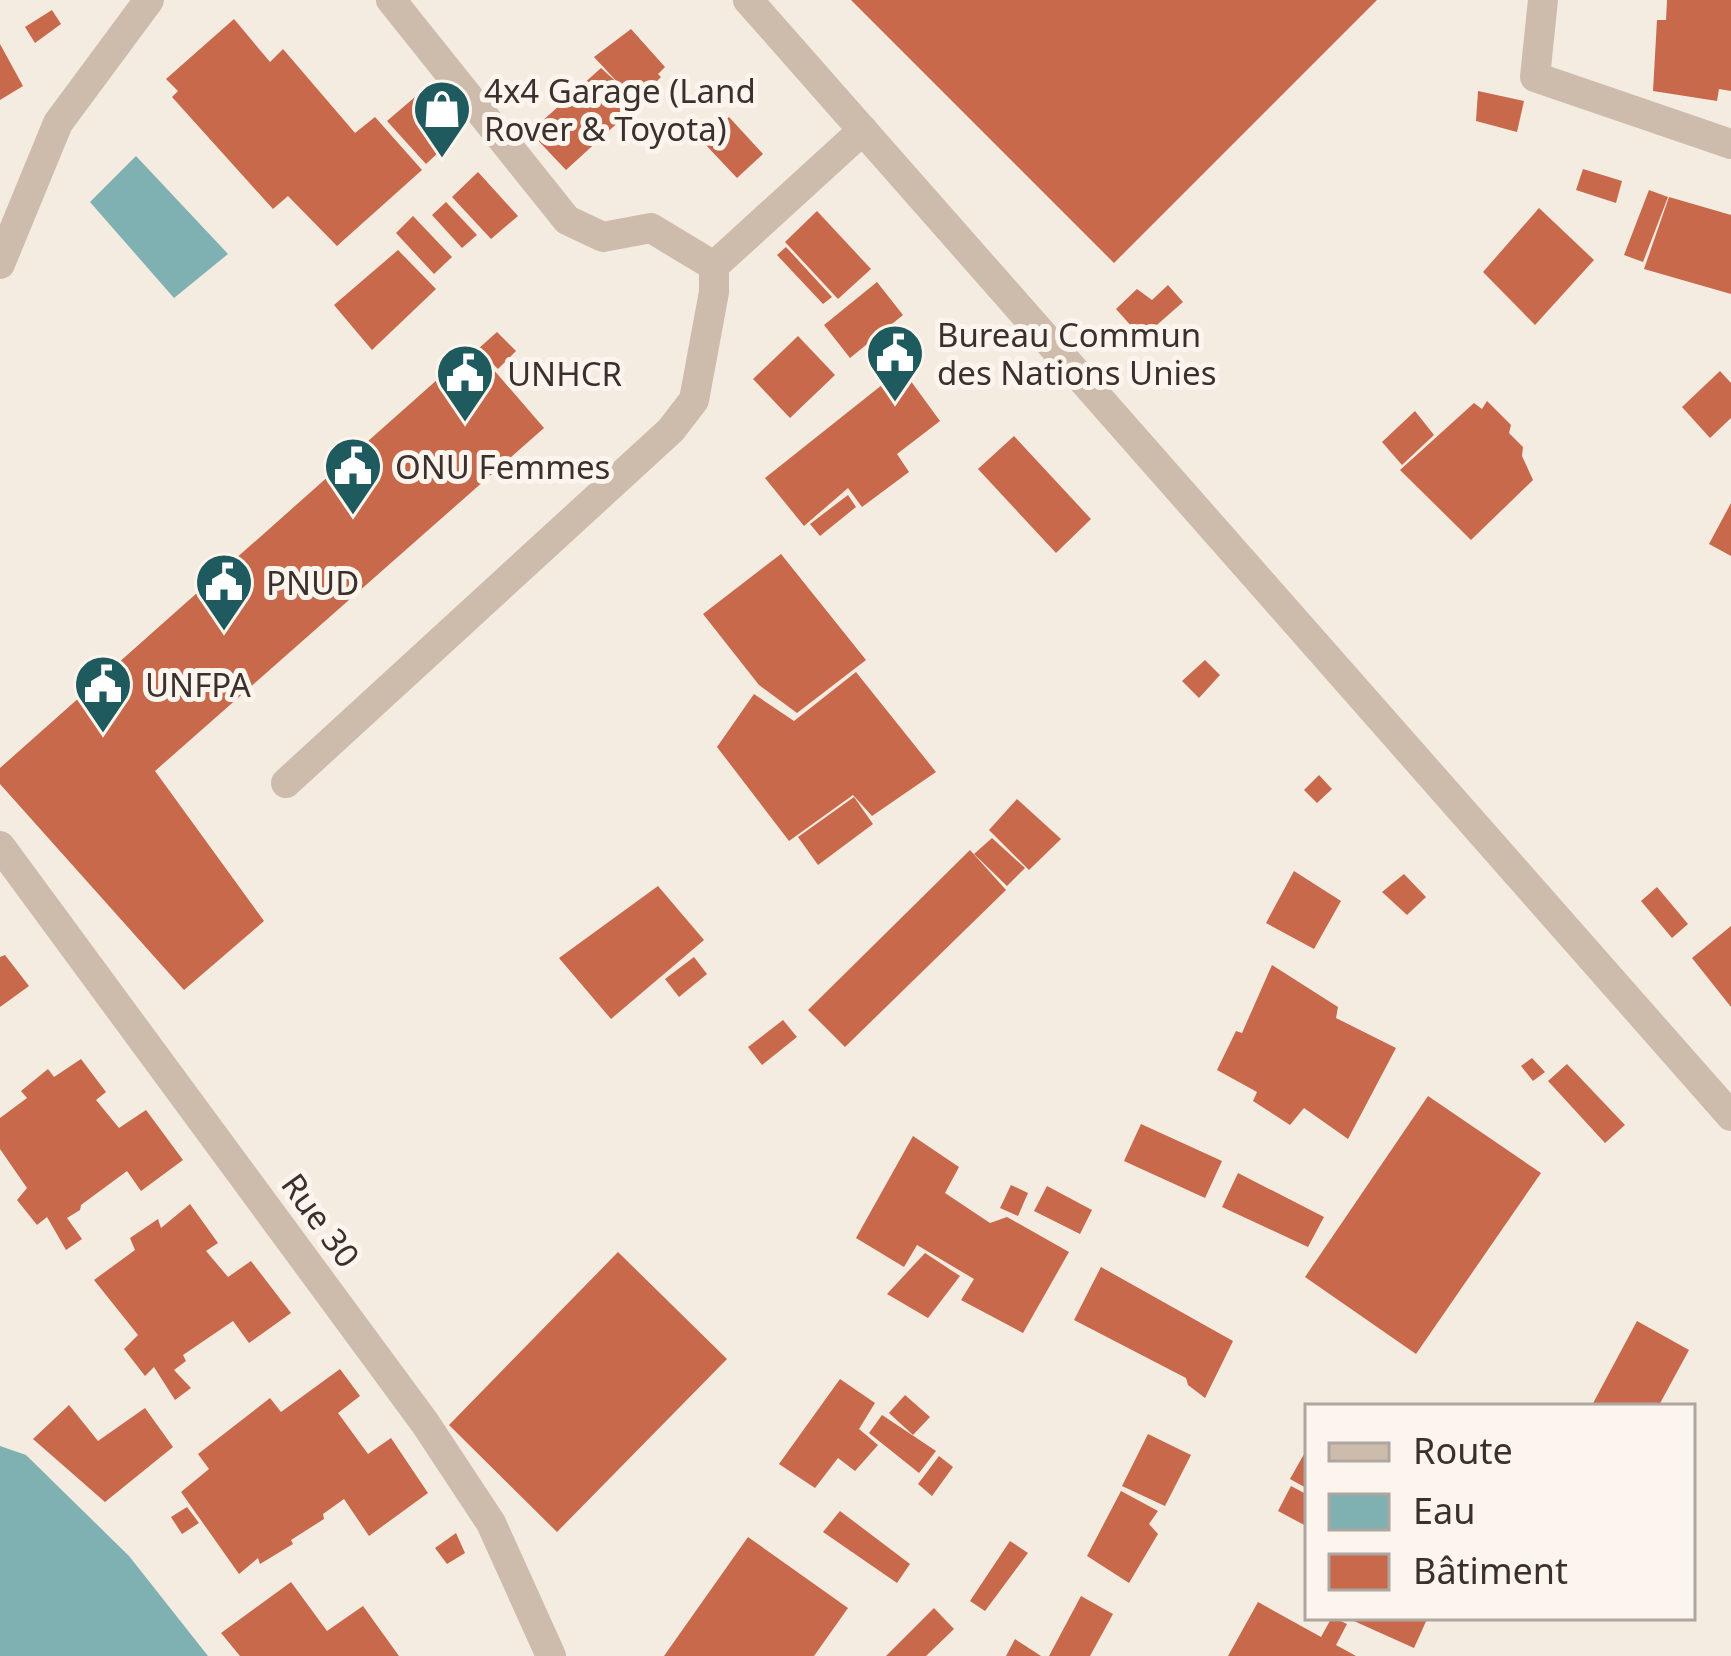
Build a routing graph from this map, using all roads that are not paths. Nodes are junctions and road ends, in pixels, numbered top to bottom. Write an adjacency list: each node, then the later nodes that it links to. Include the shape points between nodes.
1 (149, 0): 7 (street, via 58,123)
2 (391, 0): 8 (street, via 567,220 603,237 651,228)
3 (748, 0): 5 (street)
4 (1543, 0): 6 (street, via 1534,77)
5 (863, 130): 8 (street); 11 (street)
6 (1731, 144)
7 (0, 264)
8 (714, 266): 9 (street, via 694,400 670,430)
9 (286, 782)
10 (0, 846): 12 (street, Rue 30, via 425,1423 491,1523)
11 (1731, 1116)
12 (551, 1656)

